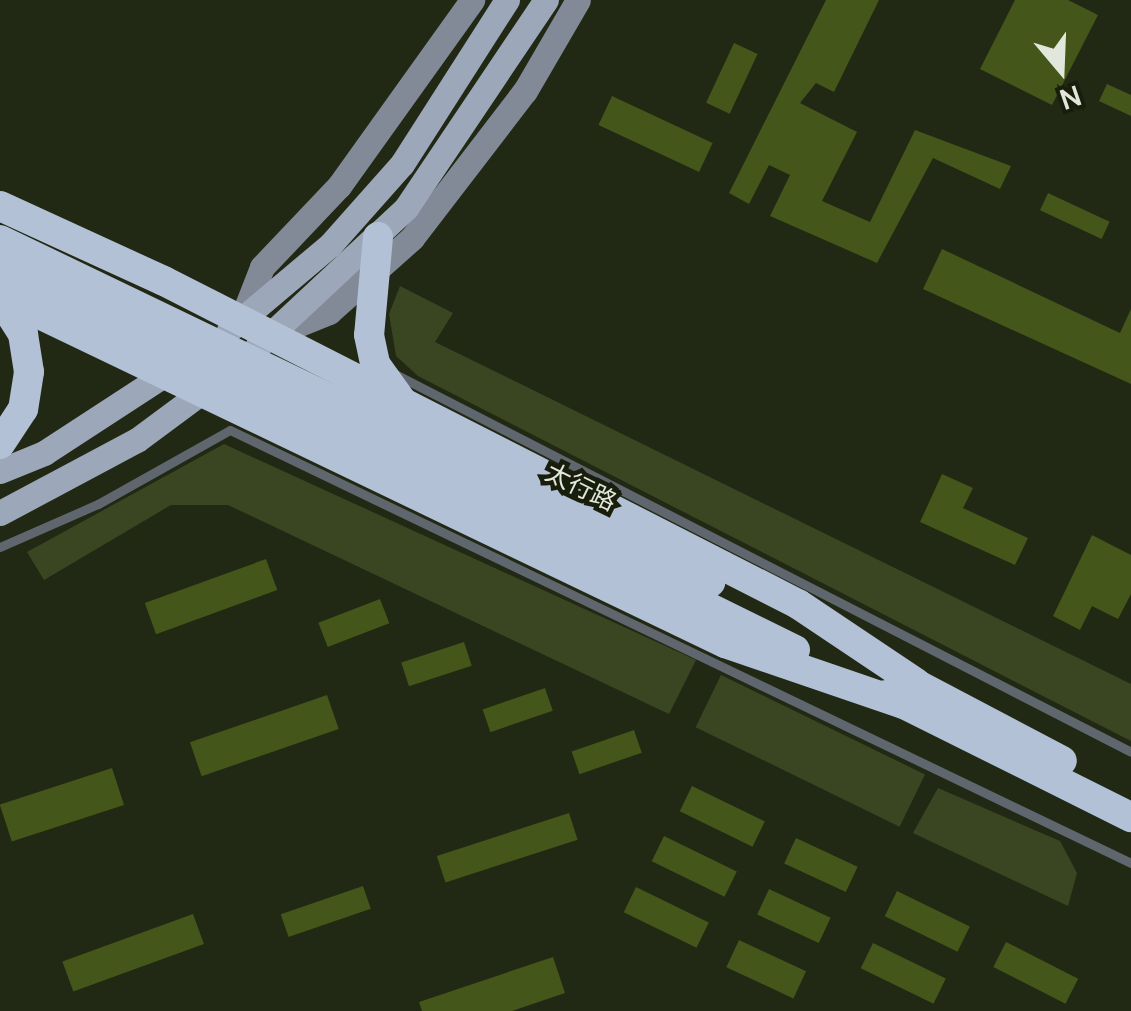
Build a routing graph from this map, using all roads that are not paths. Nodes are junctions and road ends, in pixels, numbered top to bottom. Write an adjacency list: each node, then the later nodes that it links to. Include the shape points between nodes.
1 (472, 0): 11 (main road, via 339,186 262,268)
2 (507, 0): 11 (main road, via 402,164 330,246)
3 (546, 0): 6 (main road, via 406,208)
4 (578, 0): 9 (main road, via 525,90 412,238)
5 (0, 206): 11 (highway)
6 (378, 237): 9 (highway); 12 (main road)
7 (0, 240): 21 (highway, 太行路, bridge)
8 (0, 268): 21 (highway, 太行路, bridge)
9 (372, 274): 12 (main road, via 328,312); 13 (highway)
10 (0, 297): 14 (highway); 15 (highway, via 23,334)
11 (241, 321): 12 (highway); 14 (main road)
12 (270, 336): 16 (main road); 17 (highway)
13 (375, 364): 17 (highway); 25 (lane)
14 (164, 376): 16 (highway); 20 (main road)
15 (26, 386): 18 (lane); 19 (highway, via 23,410)
16 (200, 394): 22 (main road, via 137,440); 24 (highway, via 725,643)
17 (406, 406): 24 (highway, via 798,604)
18 (0, 430)
19 (0, 444)
20 (0, 471)
21 (538, 511): 24 (highway, 太行路)
22 (0, 514)
23 (0, 547): 28 (lane, via 98,504 230,430)
24 (909, 693): 26 (highway, 太行路); 27 (highway, 太行路)
25 (1131, 752)
26 (1131, 797)
27 (1131, 817)
28 (1131, 863)

